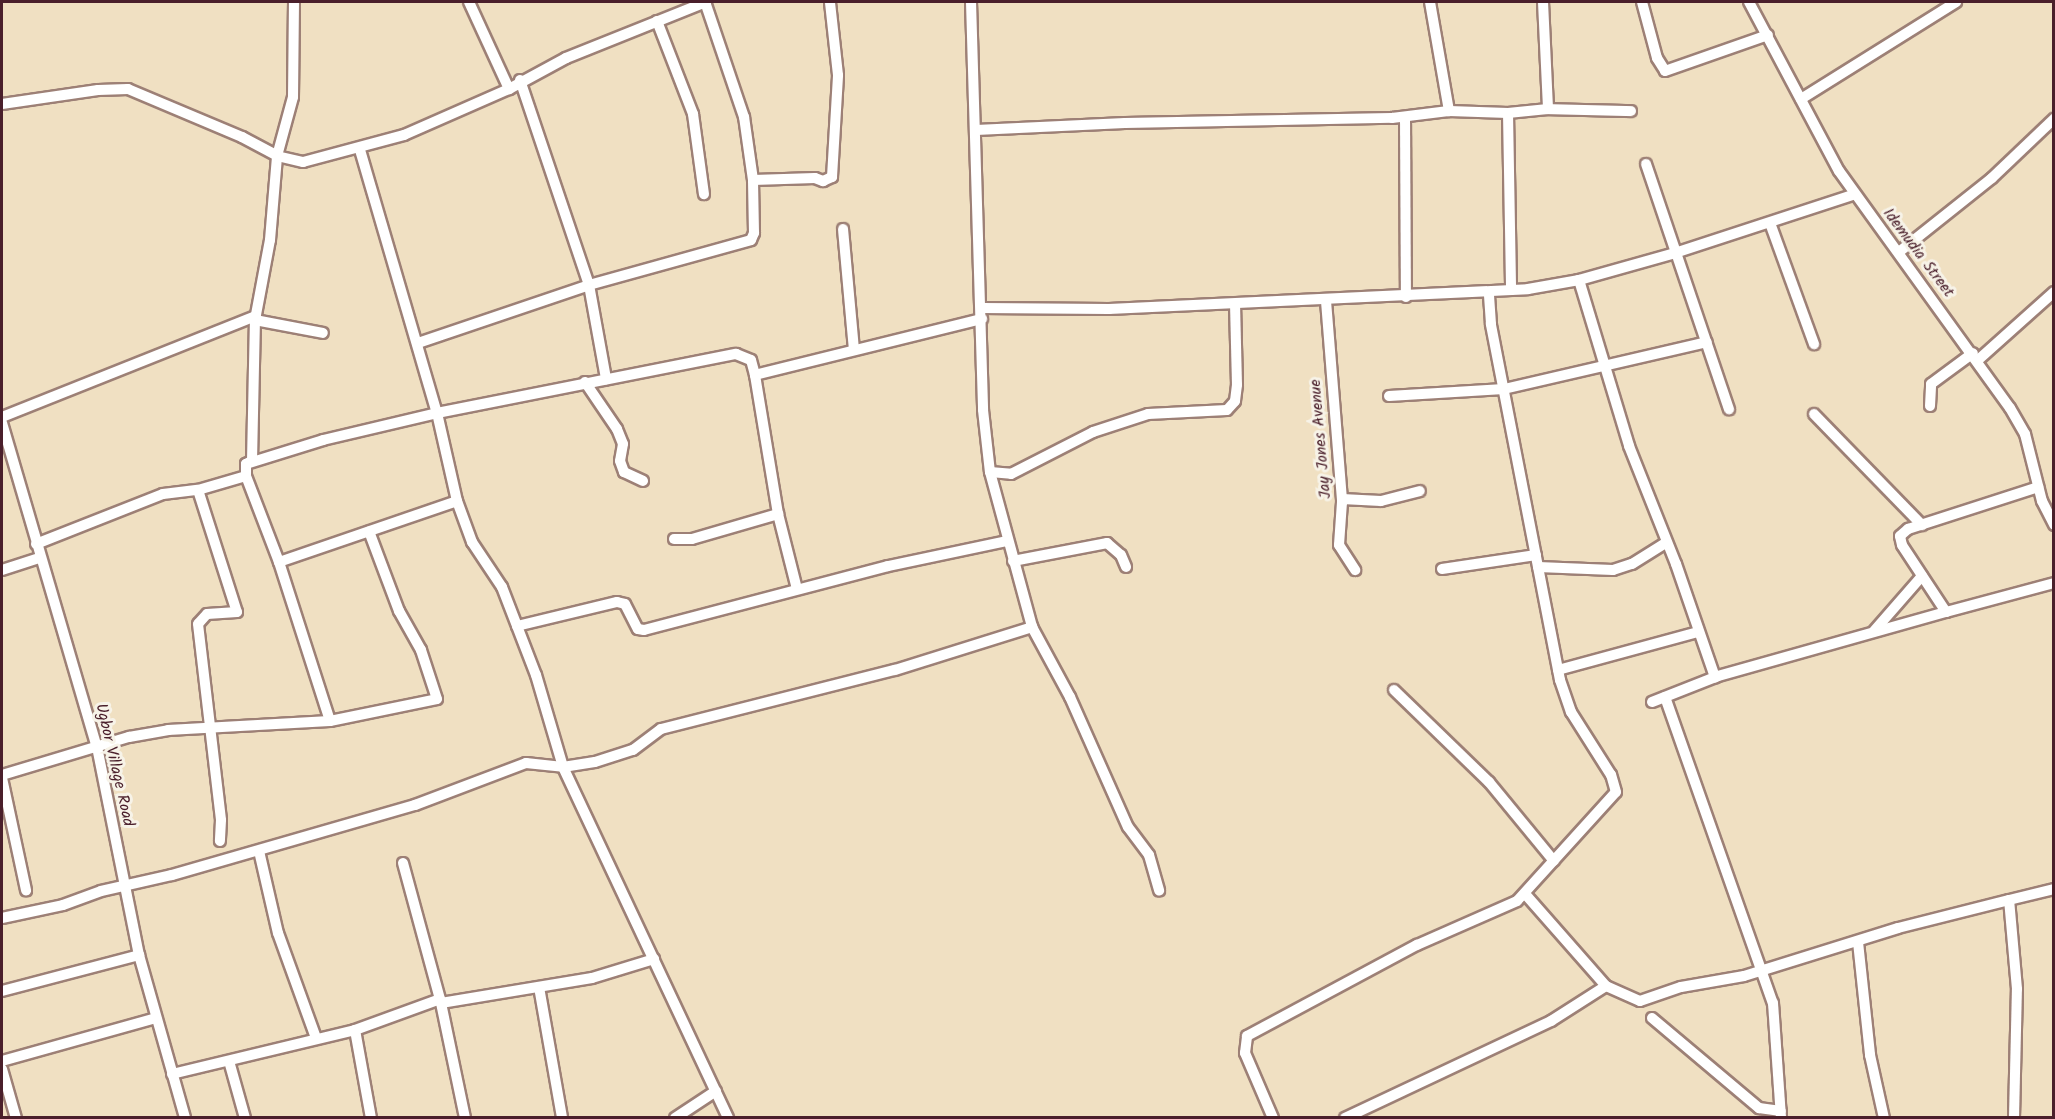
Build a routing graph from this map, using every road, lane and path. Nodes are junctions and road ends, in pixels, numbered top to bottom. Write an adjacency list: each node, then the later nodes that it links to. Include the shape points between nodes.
1 (294, 2): 25 (street, via 293,97)
2 (469, 2): 14 (street)
3 (705, 2): 11 (street); 27 (street, via 744,117)
4 (830, 2): 27 (street, via 838,75 832,177 823,181)
5 (971, 2): 23 (street)
6 (1430, 2): 18 (street)
7 (1543, 2): 17 (street)
8 (1642, 2): 12 (street, via 1657,58 1665,71)
9 (1749, 2): 12 (street, Idemudia Street)
10 (1956, 2): 15 (street)
11 (657, 21): 13 (street); 28 (street, via 693,114)
12 (1767, 35): 15 (street, Idemudia Street)
13 (519, 80): 14 (street); 35 (street)
14 (509, 89): 24 (street)
15 (1801, 99): 29 (street, Idemudia Street)
16 (2, 104): 25 (street, via 128,89 242,136)
17 (1548, 109): 19 (street); 20 (street)
18 (1449, 111): 20 (street); 21 (street)
19 (1631, 111)
20 (1508, 113): 36 (street)
21 (1405, 117): 23 (street); 39 (street)
22 (2054, 119): 32 (street, via 1992,178)
23 (976, 130): 42 (street)
24 (360, 150): 25 (street, via 303,162); 46 (street)
25 (277, 156): 43 (street, via 270,240)
26 (1646, 164): 33 (street)
27 (753, 180): 35 (street, via 751,240)
28 (704, 194)
29 (1855, 194): 30 (street); 32 (street, Idemudia Street)
30 (1770, 224): 33 (street); 47 (street)
31 (843, 229): 48 (street)
32 (1899, 252): 49 (street, Idemudia Street)
33 (1675, 253): 34 (street); 45 (street)
34 (1579, 280): 36 (street); 50 (street)
35 (589, 285): 46 (street); 52 (street)
36 (1511, 290): 38 (street)
37 (2054, 291): 49 (street)
38 (1489, 292): 39 (street); 54 (street)
39 (1406, 297): 40 (street)
40 (1326, 301): 41 (street); 68 (street, Jay Jones Avenue)
41 (1235, 305): 42 (street); 63 (street, via 1237,385 1235,400 1227,410 1148,414 1093,432 1011,474)
42 (982, 314): 48 (street); 63 (street, via 983,410)
43 (255, 318): 44 (street); 60 (street); 62 (street, via 252,461)
44 (323, 333)
45 (1707, 342): 50 (street); 57 (street)
46 (418, 343): 58 (street)
47 (1814, 344)
48 (854, 350): 51 (street)
49 (1976, 356): 56 (street, via 1931,384); 65 (street, Idemudia Street, via 2025,434)
50 (1607, 368): 54 (street); 78 (street, via 1629,446)
51 (755, 375): 52 (street, via 751,360 736,354); 72 (street)
52 (606, 379): 53 (street)
53 (585, 382): 58 (street); 64 (street, via 617,429 623,444 620,461 624,472)
54 (1504, 389): 55 (street); 82 (street)
55 (1389, 396)
56 (1930, 406)
57 (1729, 409)
58 (437, 413): 62 (street, via 322,440); 69 (street)
59 (1814, 414): 73 (street)
60 (2, 417)
61 (2, 423): 79 (street, Ugbor Village Road)
62 (246, 470): 66 (street); 83 (street)
63 (990, 472): 77 (street)
64 (643, 481)
65 (2038, 487): 70 (street, Idemudia Street); 73 (street)
66 (198, 490): 79 (street, via 163,494); 102 (street, via 237,612 207,614 198,624)
67 (1420, 491): 68 (street, via 1381,501)
68 (1342, 499): 87 (street, Jay Jones Avenue, via 1339,545)
69 (457, 501): 75 (street); 92 (street, via 472,542 502,587)
70 (2042, 501): 71 (street); 74 (street, Idemudia Street)
71 (2054, 501)
72 (778, 514): 76 (street, via 692,539); 90 (street)
73 (1922, 525): 88 (street, via 1904,532 1900,541)
74 (2054, 525)
75 (369, 531): 83 (street); 101 (street, via 399,611 421,650 438,694 432,702)
76 (674, 539)
77 (1007, 541): 81 (street); 90 (street)
78 (1667, 542): 82 (street, via 1632,564 1613,570); 95 (street)
79 (36, 544): 80 (street, Ugbor Village Road)
80 (39, 558): 86 (street); 103 (street, Ugbor Village Road)
81 (1013, 561): 84 (street, via 1107,543 1121,555); 93 (street)
82 (1537, 561): 85 (street); 96 (street)
83 (279, 562): 101 (street)
84 (1126, 567)
85 (1442, 569)
86 (2, 570)
87 (1355, 570)
88 (1922, 576): 91 (street); 94 (street)
89 (2054, 583): 91 (street)
90 (797, 589): 92 (street, via 644,630 638,629 625,604 616,602)
91 (1946, 612): 94 (street)
92 (518, 626): 104 (street)
93 (1032, 627): 104 (street, via 895,670 661,729 633,750); 113 (street, via 1070,698 1128,827 1149,855)
94 (1874, 631): 97 (street)
95 (1698, 632): 96 (street); 97 (street)
96 (1558, 670): 108 (street, via 1571,712 1617,787 1615,796)
97 (1714, 678): 99 (street)
98 (1394, 690): 108 (street, via 1489,782)
99 (1665, 697): 100 (street); 120 (street)
100 (1652, 702)
101 (330, 721): 102 (street)
102 (210, 728): 103 (street, via 168,730); 106 (street)
103 (97, 747): 105 (street); 110 (street, Ugbor Village Road)
104 (563, 767): 107 (street, via 526,763 415,805); 119 (street)
105 (2, 777): 112 (street)
106 (220, 841)
107 (259, 851): 110 (street); 128 (street, via 278,933)
108 (1554, 861): 114 (street)
109 (403, 863): 124 (street)
110 (124, 887): 116 (street); 118 (street, Ugbor Village Road)
111 (2054, 889): 115 (street)
112 (26, 890)
113 (1159, 891)
114 (1526, 895): 121 (street); 143 (street, via 1417,945 1247,1036 1245,1053)
115 (2009, 900): 117 (street); 146 (street, via 2017,989)
116 (2, 918)
117 (1858, 942): 120 (street); 145 (street, via 1867,1035)
118 (139, 955): 123 (street); 125 (street, Ugbor Village Road)
119 (654, 959): 122 (street, via 592,978); 133 (street)
120 (1761, 970): 121 (street, via 1681,987 1640,1001); 134 (street, via 1776,1021)
121 (1606, 986): 144 (street, via 1560,1017)
122 (538, 987): 124 (street); 140 (street)
123 (2, 992)
124 (440, 1001): 127 (street); 139 (street)
125 (156, 1018): 129 (street); 132 (street, Ugbor Village Road)
126 (1652, 1018): 134 (street, via 1759,1108)
127 (355, 1030): 128 (street); 138 (street)
128 (316, 1038): 130 (street)
129 (2, 1061)
130 (229, 1061): 132 (street); 137 (street)
131 (2, 1073): 135 (street)
132 (172, 1074): 136 (street, Ugbor Village Road)
133 (716, 1091): 141 (street); 142 (street)
134 (1781, 1114)
135 (16, 1118)
136 (184, 1118)
137 (245, 1118)
138 (371, 1118)
139 (465, 1118)
140 (562, 1118)
141 (675, 1118)
142 (728, 1118)
143 (1273, 1118)
144 (1345, 1118)
145 (1884, 1118)
146 (2014, 1118)

